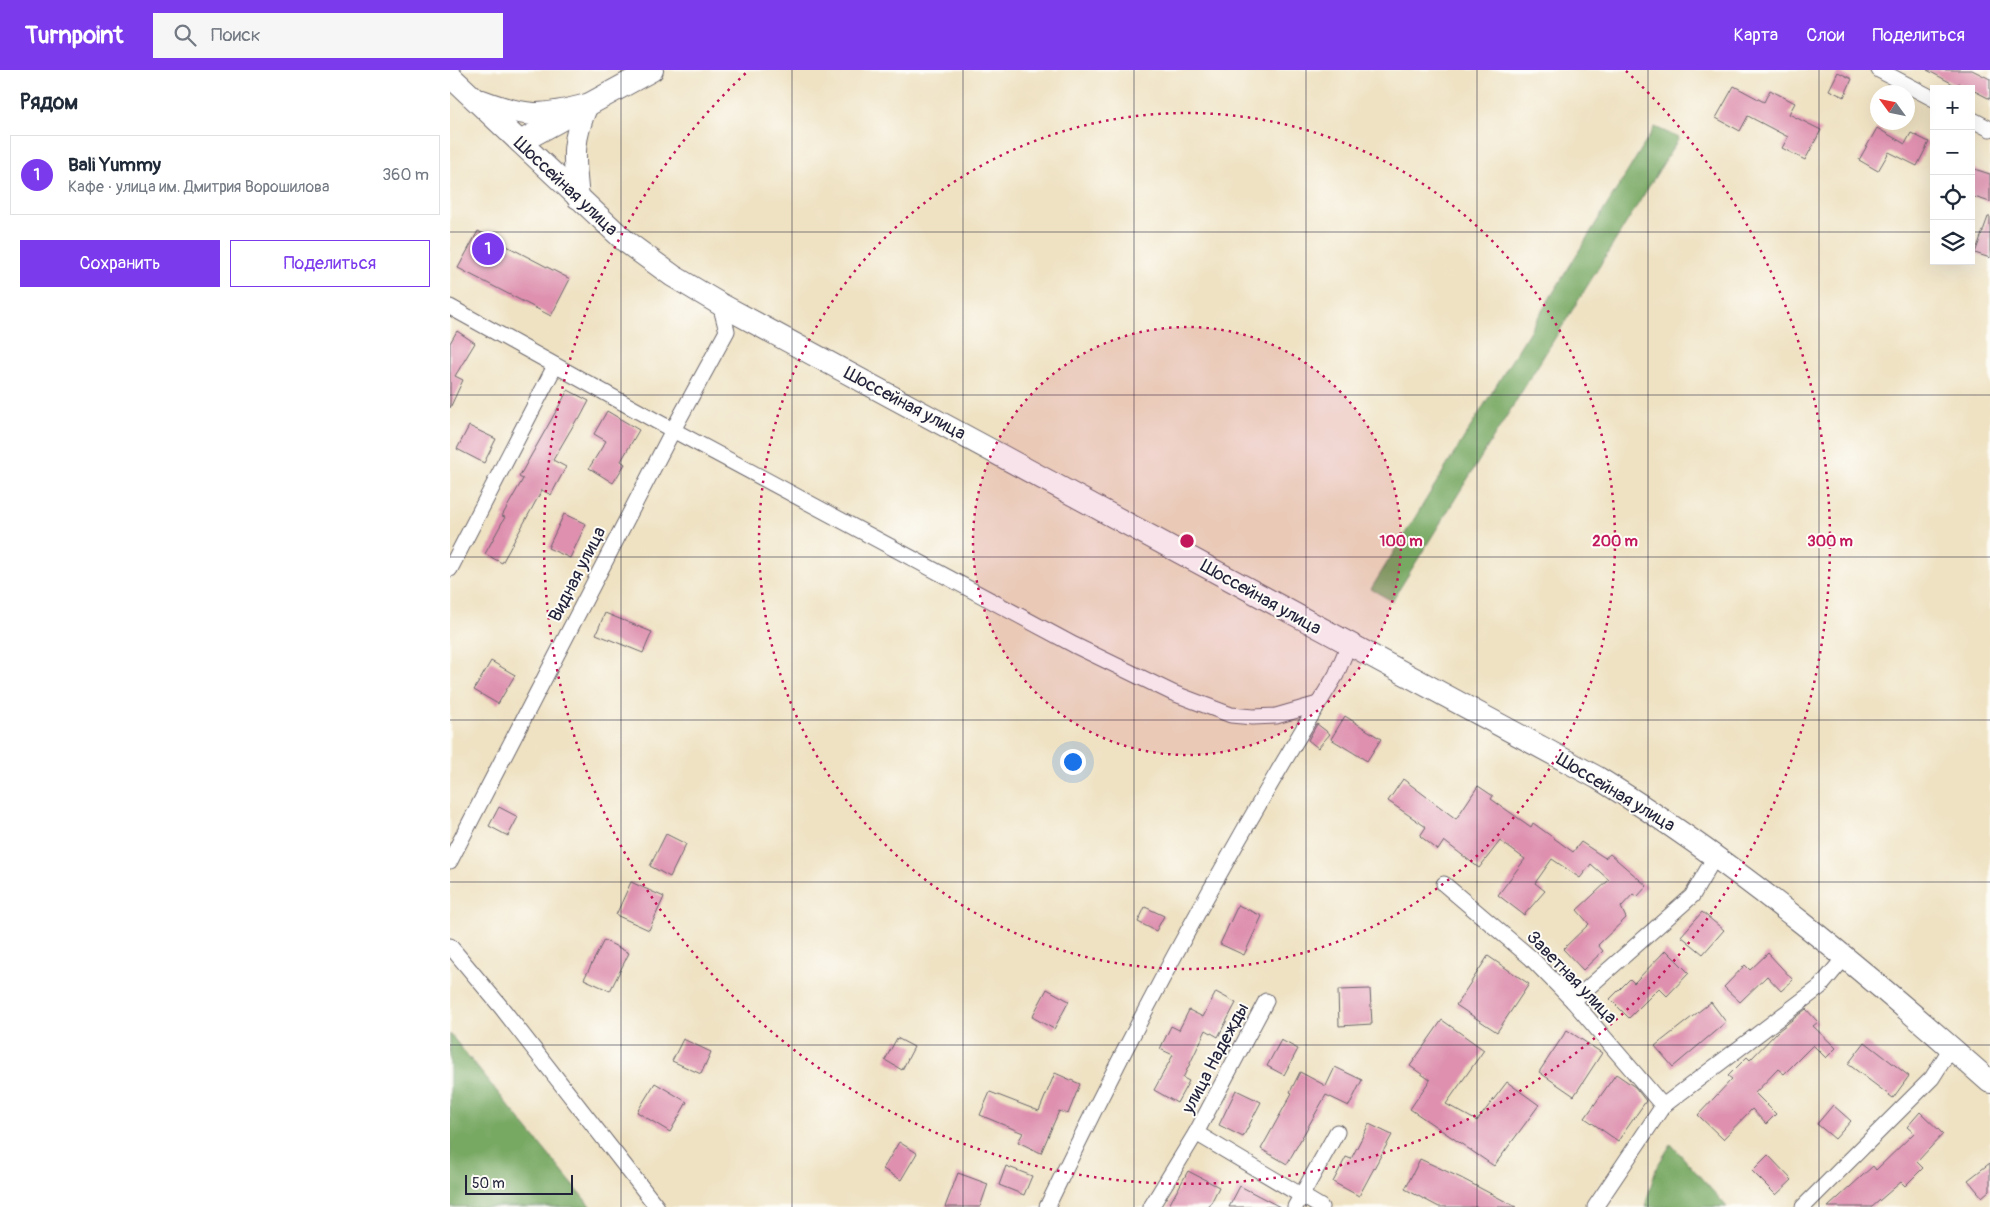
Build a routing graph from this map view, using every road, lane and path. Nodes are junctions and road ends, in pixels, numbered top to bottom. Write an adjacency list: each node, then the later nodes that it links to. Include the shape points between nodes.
1 (652, 70): 6 (street)
2 (1879, 70): 4 (street)
3 (450, 76): 5 (street, Шоссейная улица)
4 (1930, 97)
5 (472, 98): 6 (street, via 530,116); 9 (street, Шоссейная улица)
6 (588, 106): 9 (street); 10 (street, via 573,157)
7 (1975, 121): 8 (street)
8 (1990, 129)
9 (520, 142): 10 (street, Шоссейная улица)
10 (578, 198): 11 (street, Шоссейная улица, via 625,241 673,276)
11 (720, 304): 14 (street, Видная улица, via 727,331); 16 (street, Шоссейная улица)
12 (450, 307): 13 (street)
13 (555, 366): 14 (street); 15 (street)
14 (673, 430): 17 (street, via 1173,694 1231,715 1253,717 1276,716); 19 (street, Видная улица)
15 (450, 569)
16 (1349, 644): 17 (street, via 1336,675); 18 (street, Шоссейная улица, via 1598,778)
17 (1318, 704): 32 (street, via 1228,856 1112,1072)
18 (1716, 855): 22 (street, Шоссейная улица); 24 (street, via 1692,896)
19 (450, 861)
20 (1444, 884): 24 (street, Заветная улица, via 1531,958)
21 (450, 946): 31 (street)
22 (1844, 958): 25 (street, Шоссейная улица); 27 (street, via 1820,987)
23 (1266, 1001): 29 (street, улица Надежды)
24 (1573, 1001): 27 (street, Заветная улица)
25 (1951, 1048): 26 (street, Шоссейная улица); 36 (street, via 1932,1078)
26 (1990, 1082)
27 (1663, 1106): 35 (street)
28 (1337, 1132): 30 (street)
29 (1196, 1133): 30 (street, улица Надежды); 33 (street, улица Надежды)
30 (1298, 1201): 34 (street, улица Надежды)
31 (657, 1207)
32 (1047, 1207)
33 (1151, 1207)
34 (1321, 1207)
35 (1594, 1207)
36 (1803, 1207)

